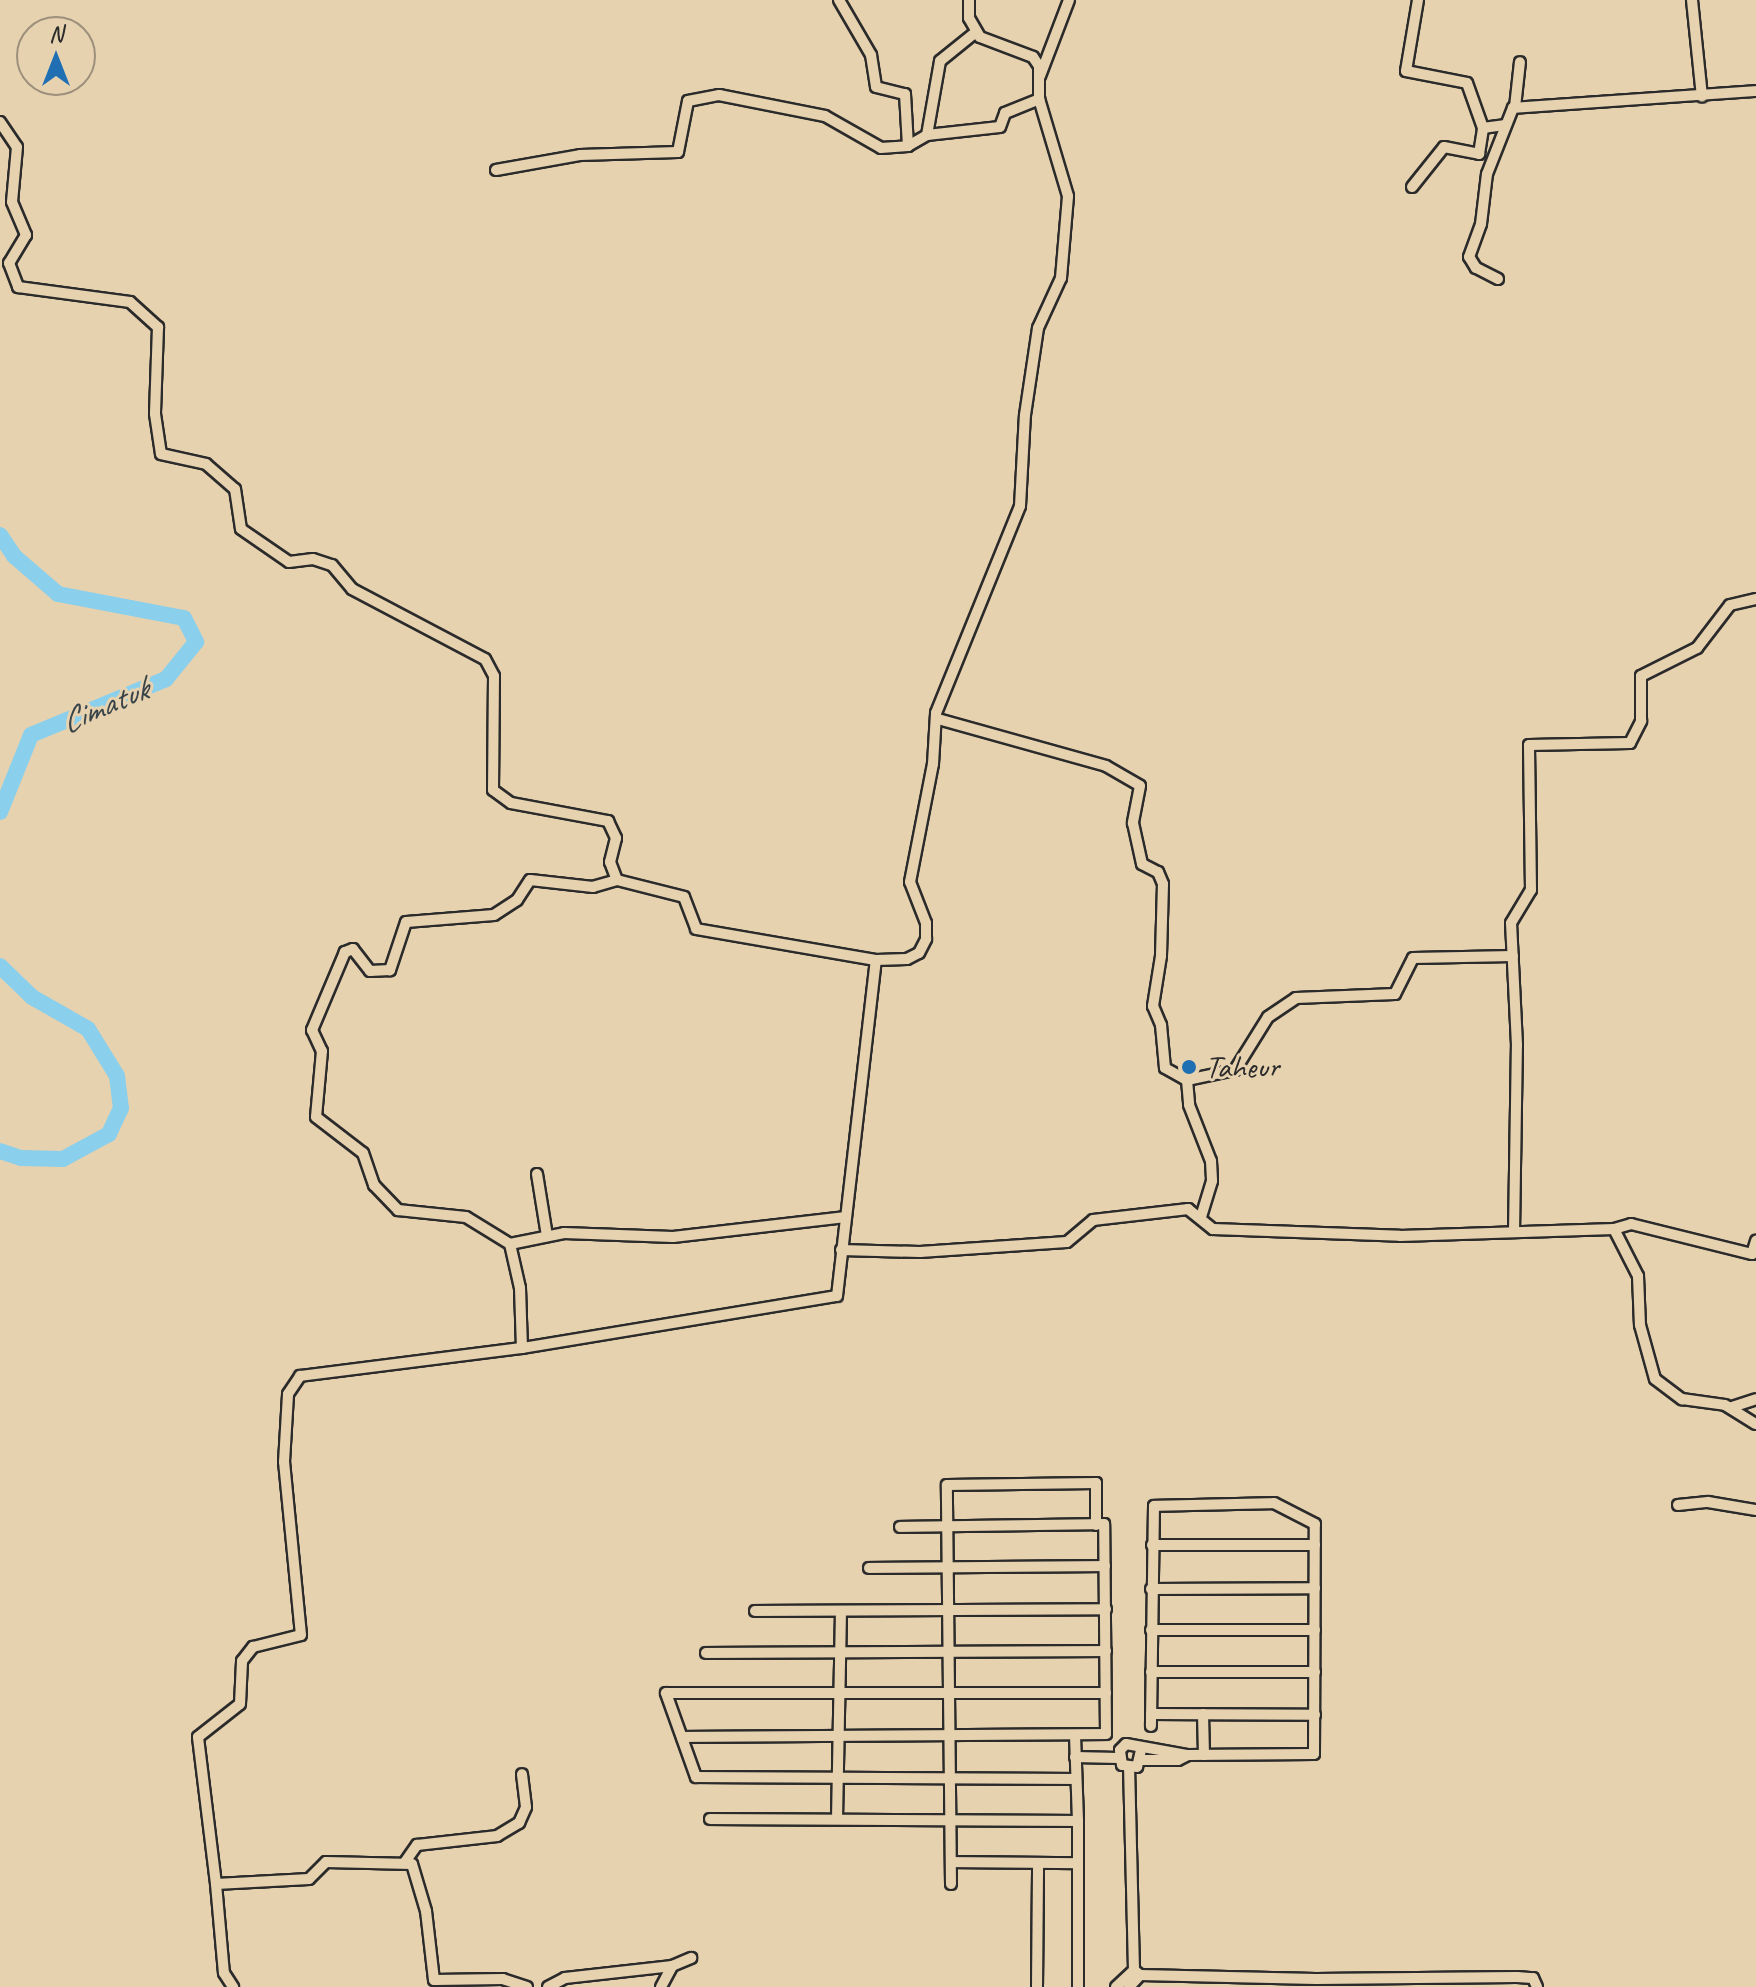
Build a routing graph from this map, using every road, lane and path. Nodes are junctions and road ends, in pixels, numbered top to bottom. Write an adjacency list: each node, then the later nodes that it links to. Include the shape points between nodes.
1 (839, 0): 17 (street, via 871,55 876,87 905,94)
2 (969, 0): 6 (street)
3 (1069, 0): 8 (street)
4 (1418, 0): 15 (street, via 1406,71 1467,83)
5 (1692, 0): 10 (street)
6 (976, 32): 8 (street, via 1035,59); 16 (street, via 940,61)
7 (1520, 62): 12 (street)
8 (1038, 81): 11 (street)
9 (1756, 91): 10 (street)
10 (1702, 96): 12 (street)
11 (1039, 99): 16 (street, via 1005,113 1000,127); 22 (street, via 1068,196 1061,278 1038,328 1025,415 1020,506 987,578)
12 (1515, 107): 14 (street)
13 (0, 122): 23 (street, via 17,147 12,202 26,235 9,263 18,287 130,302 158,327 155,414 161,454 206,464 235,489 241,529 289,562 313,559 332,565 352,589 485,659 494,676 493,790 511,803 608,821 616,838 610,862)
14 (1504, 125): 15 (street); 20 (street, via 1469,257 1476,268)
15 (1483, 128): 19 (street, via 1481,153 1444,147)
16 (927, 135): 17 (street)
17 (908, 146): 18 (street, via 881,148 825,116 719,95 688,101 678,152 580,155)
18 (496, 170)
19 (1412, 187)
20 (1498, 279)
21 (1756, 599): 24 (street, via 1730,605 1697,648 1641,676 1641,721 1630,743 1529,745 1531,890 1512,918)
22 (938, 719): 25 (street, via 910,882 926,923 926,939 919,953 907,959); 26 (street, via 1106,766 1137,781 1141,793 1133,823 1142,864 1158,872 1163,884 1153,1006 1161,1025 1165,1068)
23 (617, 880): 25 (street, via 684,897 696,929); 34 (street, via 593,887 530,880 517,900 494,915 406,922 390,970 370,971 353,949 345,952 312,1030 322,1051 316,1117 363,1153 374,1185 398,1210 466,1217)
24 (1513, 956): 26 (street, via 1413,958 1395,994 1296,998 1268,1017 1235,1070); 31 (street)
25 (876, 960): 29 (street)
26 (1187, 1080): 28 (street, via 1189,1105 1211,1161 1212,1181)
27 (537, 1174): 32 (street)
28 (1201, 1216): 31 (street, via 1213,1229 1400,1236); 35 (street, via 1188,1209 1093,1220 1067,1242 1028,1246)
29 (846, 1217): 32 (street, via 673,1237); 35 (street)
30 (1614, 1229): 31 (street); 33 (street, via 1640,1225 1752,1254); 38 (street, via 1638,1276 1640,1325 1655,1379 1692,1402)
31 (1514, 1232)
32 (547, 1236): 34 (street)
33 (1756, 1241)
34 (510, 1244): 36 (street, via 520,1288)
35 (841, 1250): 36 (street, via 835,1298)
36 (522, 1348): 90 (street, via 308,1372 291,1383 284,1462 302,1628 297,1638 266,1640 253,1647 242,1661 240,1704 198,1737)
37 (1756, 1399): 38 (street)
38 (1732, 1407): 39 (street)
39 (1756, 1424)
40 (1678, 1505): 41 (street, via 1708,1502)
41 (1756, 1510)
42 (1096, 1525): 44 (street); 44 (street, via 1096,1483 947,1485); 47 (street, via 1104,1524)
43 (900, 1527): 44 (street)
44 (948, 1527): 49 (street)
45 (1152, 1545): 46 (street); 46 (street, via 1152,1512 1158,1504 1274,1503 1315,1524); 51 (street)
46 (1315, 1545): 50 (street)
47 (1105, 1566): 49 (street); 52 (street)
48 (869, 1568): 49 (street)
49 (948, 1568): 53 (street)
50 (1315, 1588): 51 (street); 57 (street)
51 (1151, 1589): 56 (street)
52 (1106, 1609): 53 (street); 58 (street)
53 (949, 1610): 55 (street); 59 (street)
54 (755, 1611): 55 (street)
55 (841, 1611): 61 (street)
56 (1151, 1630): 57 (street); 62 (street)
57 (1315, 1630): 63 (street)
58 (1106, 1651): 59 (street); 66 (street)
59 (949, 1652): 61 (street); 65 (street)
60 (706, 1653): 61 (street)
61 (840, 1653): 64 (street)
62 (1151, 1672): 63 (street); 67 (street, via 1151,1720)
63 (1315, 1672): 68 (street)
64 (839, 1693): 65 (street); 71 (street, via 666,1693); 72 (street)
65 (949, 1693): 66 (street); 69 (street)
66 (1106, 1693): 70 (street, via 1106,1734)
67 (1203, 1714): 68 (street); 74 (street)
68 (1315, 1715): 74 (street, via 1311,1756)
69 (950, 1736): 70 (street); 72 (street); 81 (street)
70 (1075, 1736): 75 (street)
71 (682, 1737): 72 (street); 79 (street, via 696,1777)
72 (838, 1737): 79 (street)
73 (1142, 1755): 74 (street, via 1178,1760); 76 (street, via 1126,1744); 77 (street)
74 (1204, 1755)
75 (1075, 1757): 76 (street); 80 (street)
76 (1118, 1758): 77 (street)
77 (1129, 1769): 94 (street)
78 (522, 1774): 86 (street, via 526,1807 519,1823 497,1836 417,1845)
79 (837, 1778): 81 (street); 83 (street)
80 (1075, 1779): 81 (street); 85 (street)
81 (950, 1781): 84 (street)
82 (710, 1819): 83 (street)
83 (837, 1819): 84 (street)
84 (950, 1819): 85 (street); 87 (street)
85 (1078, 1821): 89 (street)
86 (405, 1862): 90 (street, via 326,1862 309,1879); 98 (street, via 420,1876 434,1980 503,1979)
87 (951, 1862): 88 (street); 91 (street)
88 (1038, 1863): 89 (street); 101 (street)
89 (1078, 1863): 102 (street)
90 (216, 1884): 97 (street, via 224,1973)
91 (951, 1884)
92 (691, 1958): 93 (street)
93 (672, 1966): 99 (street, via 565,1978); 100 (street)
94 (1137, 1972): 95 (street); 103 (street); 104 (street)
95 (1316, 1983): 96 (street)
96 (1334, 1983): 105 (street, via 1517,1977 1533,1978)
97 (233, 1987)
98 (527, 1987)
99 (548, 1987)
100 (661, 1987)
101 (1037, 1987)
102 (1078, 1987)
103 (1116, 1987)
104 (1129, 1987)
105 (1537, 1987)

